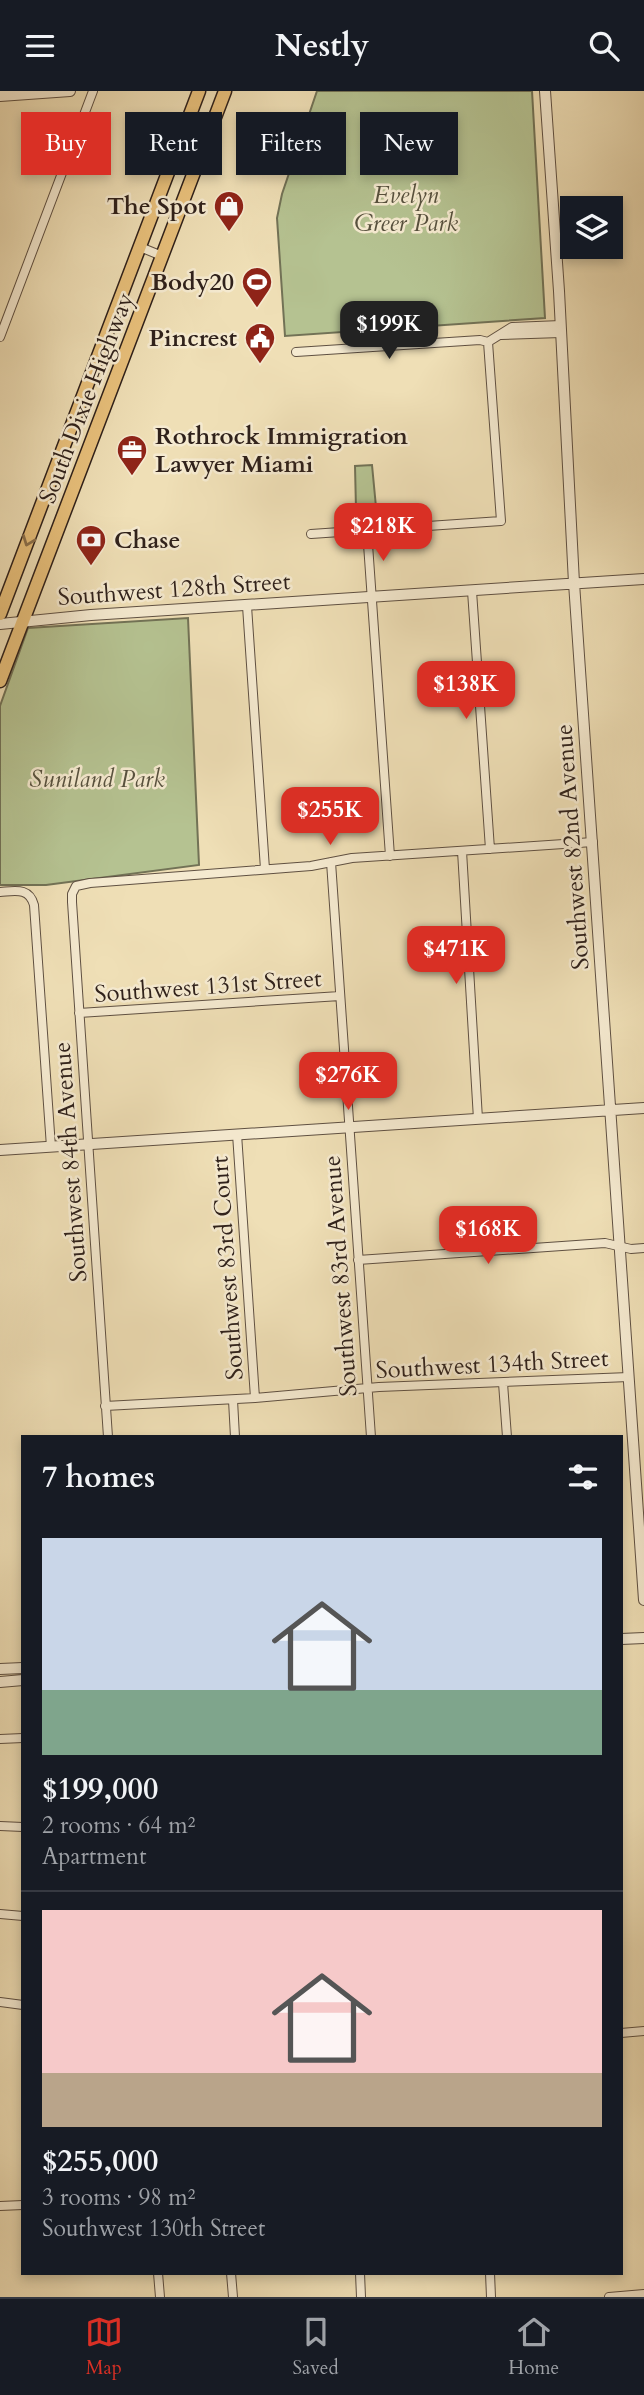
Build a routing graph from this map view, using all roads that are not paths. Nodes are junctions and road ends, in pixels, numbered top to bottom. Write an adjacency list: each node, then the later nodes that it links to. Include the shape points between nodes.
1 (70, 91): 6 (street)
2 (93, 91): 11 (street)
3 (199, 91): 8 (highway, South Dixie Highway)
4 (225, 91): 9 (highway, South Dixie Highway)
5 (545, 91): 10 (street, Southwest 82nd Avenue)
6 (19, 93): 7 (street)
7 (0, 96)
8 (140, 247): 9 (street); 14 (highway, South Dixie Highway)
9 (162, 256): 15 (highway, South Dixie Highway)
10 (561, 329): 12 (street, via 512,327); 19 (street, Southwest 82nd Avenue)
11 (0, 337)
12 (488, 342): 13 (street); 16 (street, via 501,521)
13 (296, 352)
14 (70, 431): 15 (highway); 23 (highway, South Dixie Highway, one-way to 23)
15 (92, 440): 24 (highway, South Dixie Highway)
16 (367, 530): 17 (street); 21 (street)
17 (311, 534)
18 (644, 579): 19 (street, Southwest 128th Street)
19 (574, 583): 20 (street, Southwest 128th Street); 27 (street, Southwest 82nd Avenue)
20 (472, 591): 21 (street, Southwest 128th Street); 28 (street)
21 (372, 598): 22 (street, Southwest 128th Street); 30 (street)
22 (247, 606): 24 (street, Southwest 128th Street); 32 (street)
23 (0, 614)
24 (23, 622): 25 (street, Southwest 128th Street); 26 (highway, South Dixie Highway)
25 (0, 624)
26 (0, 681)
27 (593, 842): 28 (street); 37 (street, Southwest 82nd Avenue)
28 (490, 849): 29 (street)
29 (462, 851): 30 (street); 38 (street)
30 (390, 856): 31 (street)
31 (331, 862): 32 (street); 34 (street, Southwest 83rd Avenue)
32 (265, 869): 35 (street, Southwest 84th Avenue, via 76,887 72,902)
33 (0, 892): 42 (street, via 30,894 34,905)
34 (340, 996): 35 (street, Southwest 131st Street); 39 (street, Southwest 83rd Avenue)
35 (79, 1013): 41 (street, Southwest 84th Avenue)
36 (644, 1108): 37 (street)
37 (611, 1110): 38 (street); 44 (street, Southwest 82nd Avenue)
38 (478, 1119): 39 (street)
39 (349, 1128): 40 (street); 46 (street, Southwest 83rd Avenue)
40 (236, 1134): 41 (street); 50 (street, Southwest 83rd Court)
41 (88, 1145): 42 (street); 52 (street, Southwest 84th Avenue)
42 (51, 1147): 43 (street)
43 (0, 1150)
44 (620, 1246): 45 (street); 46 (street, via 605,1243); 47 (street, Southwest 82nd Avenue)
45 (644, 1248)
46 (358, 1260): 49 (street, Southwest 83rd Avenue)
47 (629, 1377): 48 (street, Southwest 134th Street); 57 (street, Southwest 82nd Avenue)
48 (503, 1383): 49 (street, Southwest 134th Street); 56 (street)
49 (367, 1389): 50 (street, Southwest 134th Street); 55 (street, Southwest 83rd Avenue)
50 (255, 1398): 51 (street, Southwest 134th Street)
51 (233, 1399): 52 (street, Southwest 134th Street); 54 (street)
52 (105, 1406): 53 (street, Southwest 84th Avenue)
53 (108, 1435)
54 (235, 1435)
55 (371, 1435)
56 (507, 1435)
57 (640, 1485): 58 (street, Southwest 82nd Avenue)
58 (644, 1600)
59 (644, 1638): 60 (street)
60 (623, 1639)
61 (21, 1668): 62 (street)
62 (0, 1669)
63 (21, 1680): 64 (street)
64 (0, 1682)
65 (21, 1738): 66 (street)
66 (0, 1739)
67 (0, 1826): 68 (street)
68 (21, 1827)
69 (0, 1914): 70 (street)
70 (21, 1916)
71 (0, 2002): 72 (street)
72 (21, 2005)
73 (644, 2031): 74 (street)
74 (623, 2033)
75 (21, 2205): 76 (street)
76 (0, 2206)
77 (158, 2275): 82 (street)
78 (231, 2275): 83 (street)
79 (360, 2275): 84 (street)
80 (490, 2275): 85 (street)
81 (644, 2294): 86 (street)
82 (160, 2297)
83 (233, 2297)
84 (361, 2297)
85 (491, 2297)
86 (609, 2297)

